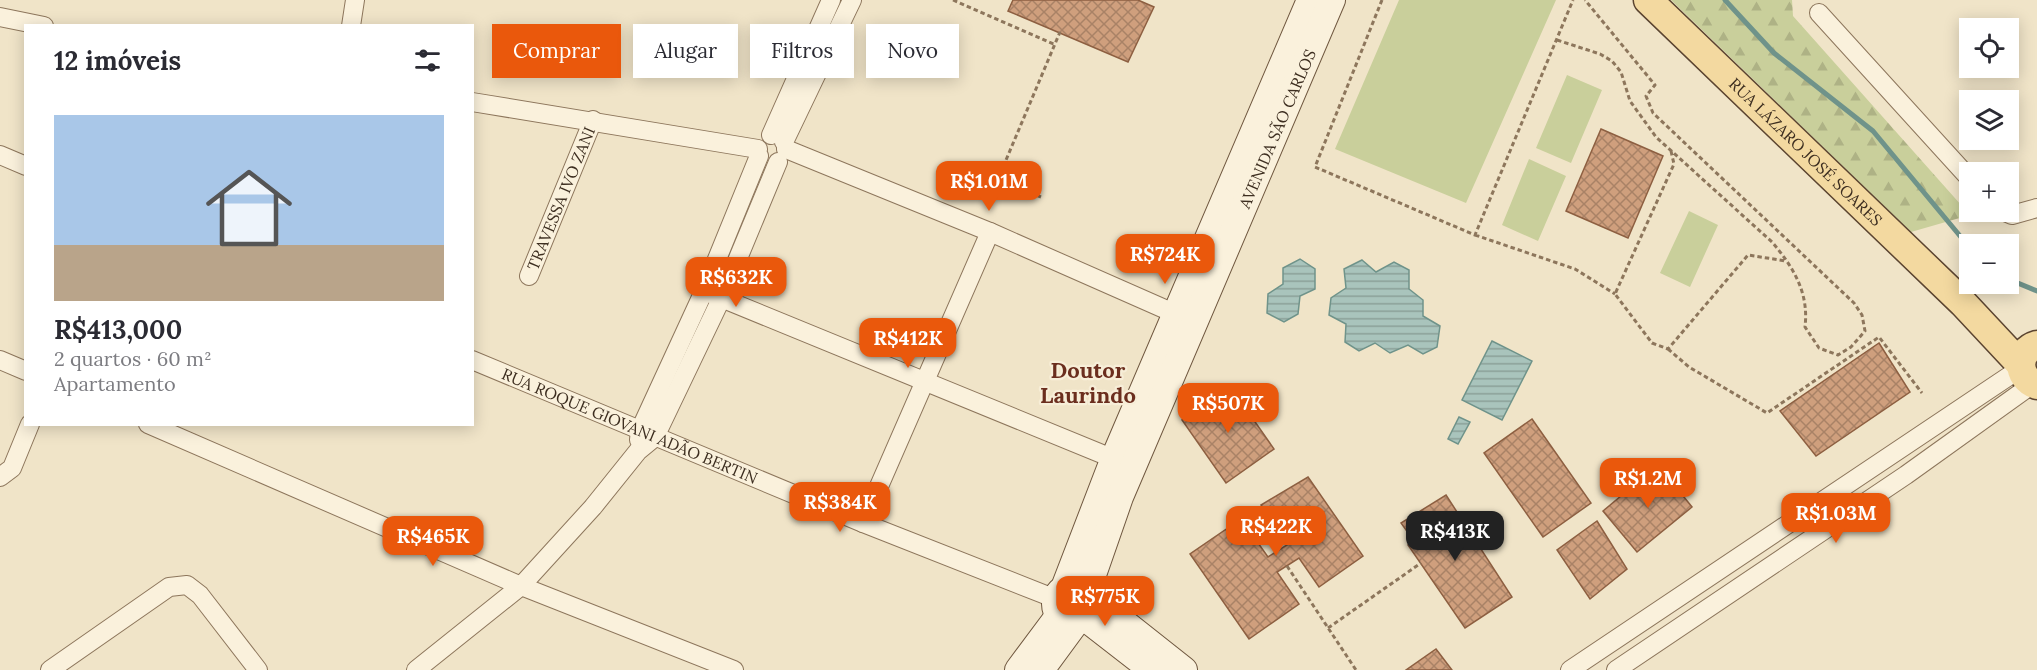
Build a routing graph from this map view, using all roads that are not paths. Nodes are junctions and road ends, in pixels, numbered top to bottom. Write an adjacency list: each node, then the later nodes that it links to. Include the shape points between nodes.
1 (355, 0): 10 (street)
2 (831, 0): 13 (street)
3 (852, 0): 13 (street)
4 (1310, 0): 24 (main road, AVENIDA SÃO CARLOS)
5 (1332, 0): 33 (main road, AVENIDA SÃO CARLOS)
6 (1648, 0): 27 (main road, RUA LÁZARO JOSÉ SOARES)
7 (1819, 14): 17 (street)
8 (0, 17): 9 (street)
9 (34, 24)
10 (351, 24)
11 (474, 102): 12 (street)
12 (593, 120): 14 (street); 21 (street, TRAVESSA IVO ZANI)
13 (780, 147): 14 (street, via 764,137); 20 (street); 23 (street)
14 (759, 152): 22 (street)
15 (0, 155): 16 (street)
16 (24, 165)
17 (1959, 167)
18 (2037, 208): 19 (street)
19 (2019, 213)
20 (990, 232): 24 (street); 29 (street)
21 (529, 276)
22 (704, 291): 23 (street); 32 (street)
23 (722, 297): 29 (street); 32 (street)
24 (1176, 314): 33 (main road, AVENIDA SÃO CARLOS)
25 (0, 360): 28 (street)
26 (474, 361): 32 (street, RUA ROQUE GIOVANI ADÃO BERTIN)
27 (2030, 366): 37 (street); 39 (street, via 1906,475)
28 (24, 370)
29 (924, 379): 33 (street); 35 (street)
30 (29, 426): 34 (street, via 12,468)
31 (153, 426): 36 (street)
32 (648, 434): 35 (street, RUA ROQUE GIOVANI ADÃO BERTIN); 36 (street, via 639,451)
33 (1124, 463): 38 (main road, AVENIDA SÃO CARLOS)
34 (0, 477)
35 (863, 523): 38 (street, RUA ROQUE GIOVANI ADÃO BERTIN)
36 (521, 586): 43 (street); 44 (street)
37 (1690, 588): 39 (street); 40 (street)
38 (1074, 604): 45 (main road, AVENIDA SÃO CARLOS); 46 (main road, AVENIDA SÃO CARLOS); 47 (main road); 48 (main road)
39 (1705, 610): 49 (street)
40 (1579, 667)
41 (50, 670): 42 (street, via 169,587 187,585 201,595)
42 (258, 670)
43 (416, 670)
44 (734, 670)
45 (1018, 670)
46 (1041, 670)
47 (1152, 670)
48 (1184, 670)
49 (1616, 670)

